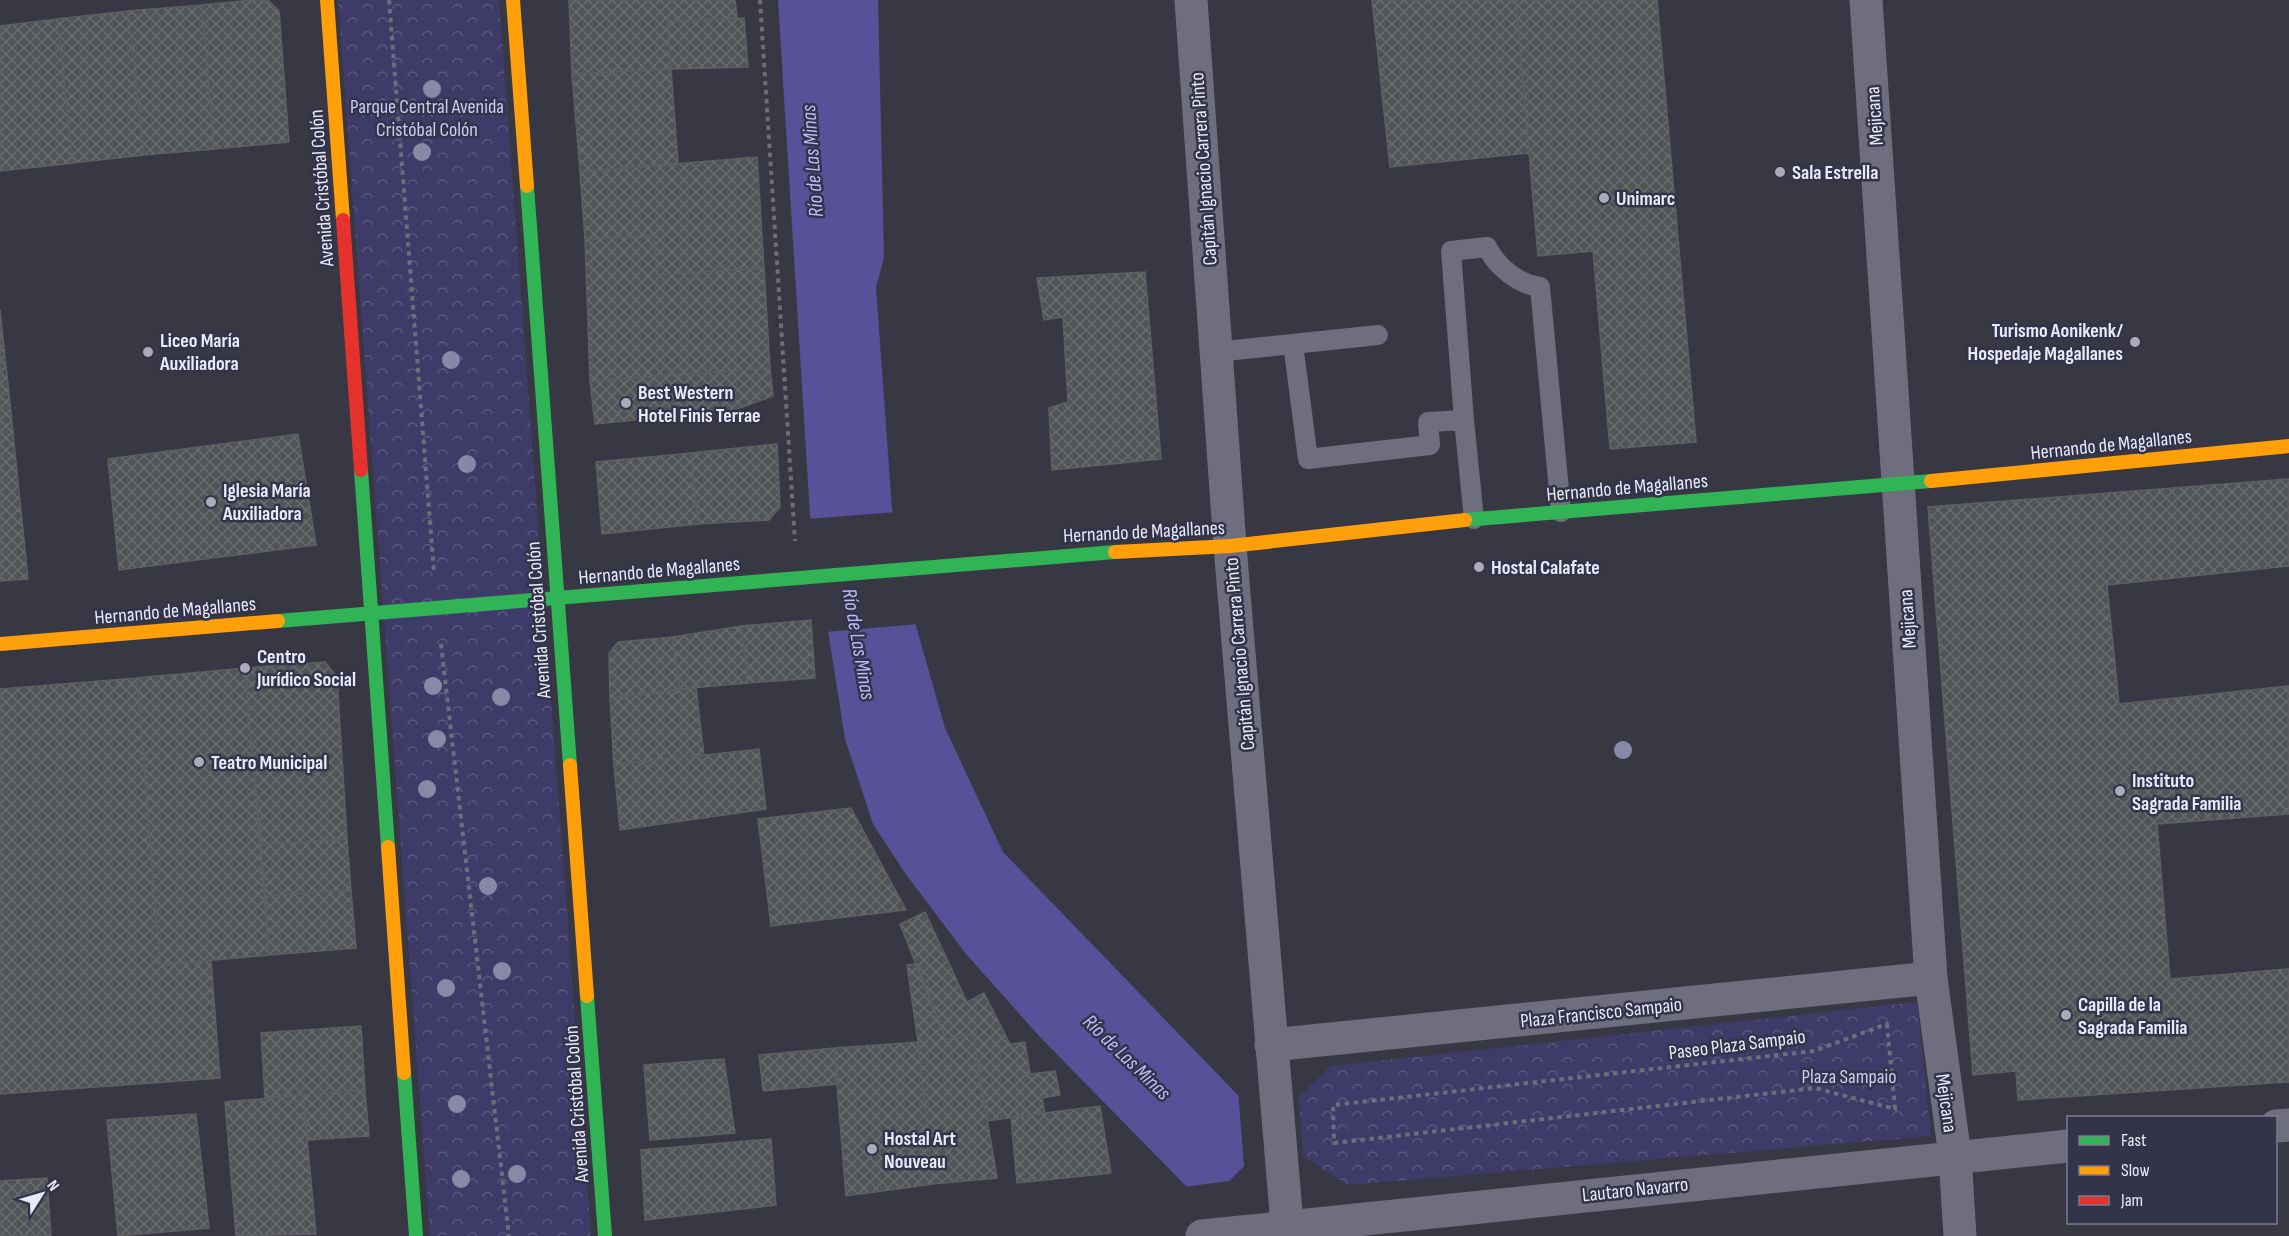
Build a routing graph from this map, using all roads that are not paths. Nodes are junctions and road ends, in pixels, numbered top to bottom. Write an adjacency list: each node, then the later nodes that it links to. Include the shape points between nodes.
1 (327, 0): 15 (main road, Avenida Cristóbal Colón)
2 (513, 0): 14 (main road, Avenida Cristóbal Colón)
3 (1191, 0): 7 (street, Capitán Ignacio Carrera Pinto)
4 (1866, 0): 10 (street, Mejicana)
5 (1378, 335): 6 (lane)
6 (1293, 344): 7 (lane); 8 (lane, via 1308,459 1430,445 1428,422)
7 (1216, 352): 13 (street, Capitán Ignacio Carrera Pinto)
8 (1464, 420): 11 (lane, via 1451,251 1487,247 1493,259 1524,285 1540,287); 12 (lane)
9 (2289, 446): 10 (main road, Hernando de Magallanes)
10 (1898, 484): 11 (main road, Hernando de Magallanes); 17 (street, Mejicana)
11 (1561, 512): 12 (main road, Hernando de Magallanes)
12 (1474, 519): 13 (main road, Hernando de Magallanes)
13 (1230, 546): 14 (main road, Hernando de Magallanes, via 1059,555); 18 (street, Capitán Ignacio Carrera Pinto)
14 (555, 598): 15 (main road, Hernando de Magallanes); 24 (main road, Avenida Cristóbal Colón)
15 (371, 614): 16 (main road, Hernando de Magallanes); 23 (main road, Avenida Cristóbal Colón)
16 (0, 644)
17 (1931, 978): 18 (street, Plaza Francisco Sampaio); 20 (street, Mejicana)
18 (1271, 1045): 21 (street, Capitán Ignacio Carrera Pinto)
19 (2067, 1146): 20 (street, Lautaro Navarro)
20 (1954, 1156): 21 (street, Lautaro Navarro, via 1376,1216); 25 (street, Mejicana)
21 (1287, 1232): 22 (street, Lautaro Navarro)
22 (1215, 1235)
23 (416, 1236)
24 (605, 1236)
25 (1960, 1236)

